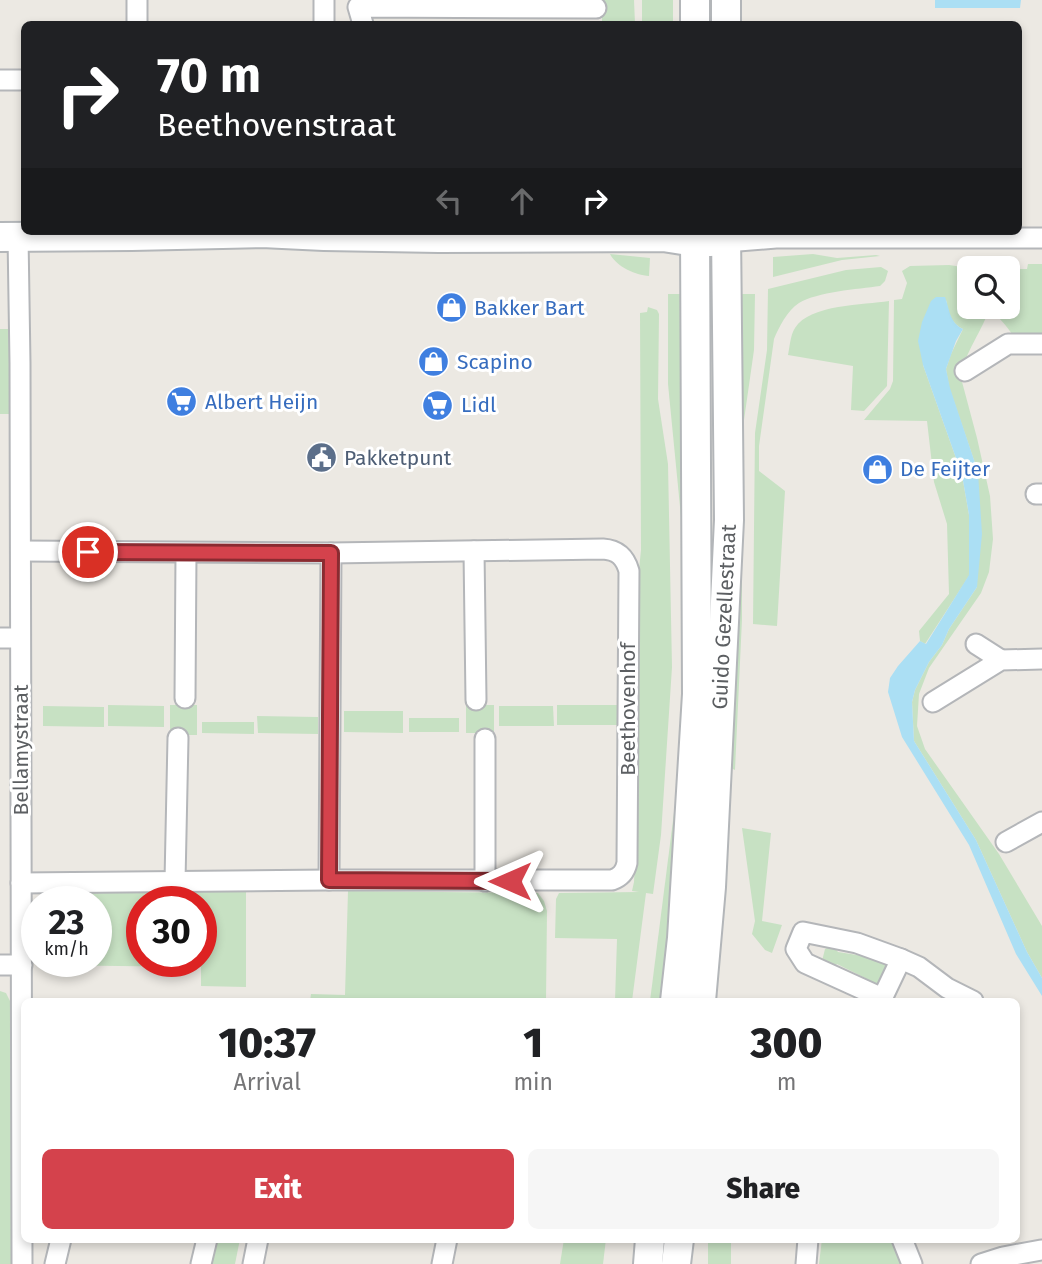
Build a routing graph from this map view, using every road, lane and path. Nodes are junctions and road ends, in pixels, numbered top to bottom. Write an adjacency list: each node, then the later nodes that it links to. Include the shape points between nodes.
1 (137, 0): 7 (street)
2 (324, 0): 8 (street)
3 (695, 0): 9 (main road)
4 (726, 0): 10 (main road)
5 (596, 8): 6 (street)
6 (360, 10)
7 (137, 21)
8 (324, 21)
9 (695, 21)
10 (726, 21)
11 (0, 80): 12 (street)
12 (21, 80)
13 (171, 235): 16 (main road)
14 (380, 235): 15 (main road)
15 (695, 236): 17 (main road); 47 (main road, Guido Gezellestraat, via 697,694)
16 (9, 237): 21 (street, Bellamystraat, via 20,363)
17 (726, 237): 18 (street); 48 (main road, Guido Gezellestraat, via 729,520)
18 (1042, 238)
19 (1042, 344): 20 (street, via 1008,344)
20 (964, 371)
21 (21, 551): 23 (street, Beethovenhof); 26 (street, Bellamystraat)
22 (474, 551): 24 (street, Beethovenhof); 31 (street); 39 (street, Beethovenhof, via 611,550 623,557 629,571 626,869 612,880)
23 (186, 553): 24 (street, Beethovenhof); 30 (street)
24 (331, 553): 37 (street)
25 (0, 638): 26 (street)
26 (20, 638): 40 (street, Bellamystraat)
27 (976, 644): 29 (street)
28 (1042, 659): 29 (street)
29 (1001, 660): 32 (street)
30 (185, 698)
31 (477, 701)
32 (933, 702)
33 (178, 738): 38 (street)
34 (485, 739): 39 (street)
35 (1042, 822): 36 (street)
36 (1006, 842)
37 (329, 880): 38 (street, Beethovenhof); 39 (street, Beethovenhof)
38 (175, 881): 40 (street, Beethovenhof)
39 (485, 881)
40 (21, 883): 41 (street, Bellamystraat)
41 (21, 886)
42 (901, 959): 49 (street, via 857,943 803,932 796,950 805,963); 50 (street); 51 (street)
43 (0, 965): 44 (street)
44 (21, 965)
45 (22, 977): 46 (street, Bellamystraat)
46 (23, 998)
47 (675, 998)
48 (701, 998)
49 (877, 998)
50 (882, 998)
51 (967, 998)
52 (22, 1243): 63 (street, Bellamystraat)
53 (60, 1243): 64 (street)
54 (206, 1243): 65 (street)
55 (257, 1243): 66 (street)
56 (446, 1243): 67 (street)
57 (650, 1243): 68 (main road)
58 (678, 1243): 69 (main road)
59 (808, 1243): 70 (street)
60 (904, 1243): 71 (street)
61 (1001, 1248): 62 (street); 72 (street)
62 (1041, 1250)
63 (22, 1264)
64 (55, 1264)
65 (201, 1264)
66 (253, 1264)
67 (442, 1264)
68 (648, 1264)
69 (676, 1264)
70 (806, 1264)
71 (912, 1264)
72 (981, 1264)

